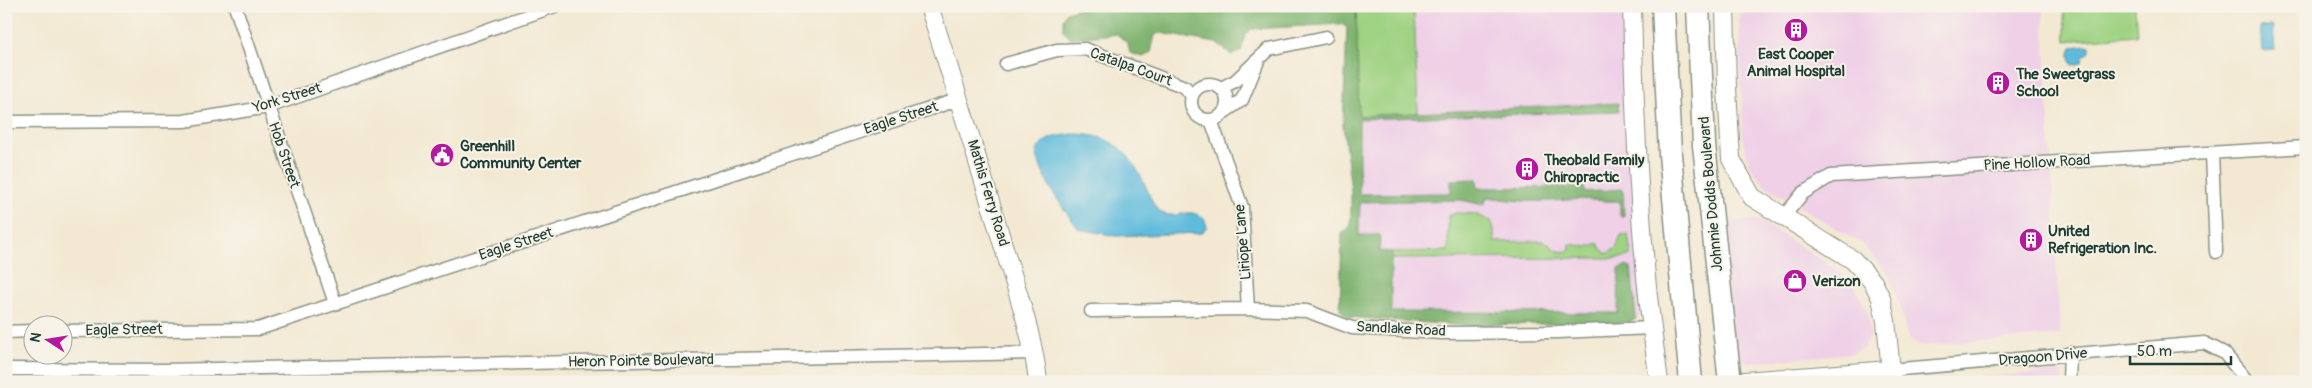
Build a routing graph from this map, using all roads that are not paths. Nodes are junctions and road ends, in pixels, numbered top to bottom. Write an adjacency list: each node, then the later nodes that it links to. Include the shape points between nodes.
1 (235, 6): 14 (street, Hob Street)
2 (556, 6): 14 (street, York Street)
3 (929, 6): 13 (street, Mathis Ferry Road)
4 (1632, 6): 25 (street, via 1642,225)
5 (1663, 6): 35 (highway, via 1670,154)
6 (1698, 6): 36 (highway, Johnnie Dodds Boulevard, via 1704,145)
7 (1726, 6): 20 (street, Johnnie Dodds Boulevard, via 1731,159 1752,197)
8 (1326, 37): 9 (street, via 1269,49)
9 (1260, 56): 11 (street, via 1235,81); 15 (street, via 1242,100)
10 (1006, 64): 12 (street, Catalpa Court, via 1058,50 1085,49 1185,87)
11 (1221, 88): 12 (street, via 1214,84 1201,86); 15 (street, via 1227,100)
12 (1192, 96): 16 (street, Catalpa Court, via 1194,110 1204,119)
13 (960, 99): 22 (street, Eagle Street); 29 (street, Mathis Ferry Road)
14 (268, 107): 17 (street, York Street, via 184,121); 22 (street, Hob Street)
15 (1223, 113): 16 (street)
16 (1211, 120): 23 (street, Liriope Lane, via 1242,207)
17 (6, 122)
18 (2306, 147): 19 (street, Pine Hollow Road)
19 (2212, 153): 20 (street, Pine Hollow Road, via 1832,176 1803,193); 21 (street)
20 (1784, 216): 32 (street, Johnnie Dodds Boulevard, via 1853,260 1873,282 1881,298 1886,322)
21 (2216, 252)
22 (335, 303): 27 (street, Eagle Street, via 258,329)
23 (1248, 309): 24 (street, Sandlake Road); 25 (street, Sandlake Road, via 1307,311 1352,328 1442,333)
24 (1092, 311)
25 (1653, 328): 34 (street)
26 (22, 331): 28 (street)
27 (72, 331)
28 (6, 332)
29 (1035, 353): 31 (street, Heron Pointe Boulevard, via 163,370); 33 (street, Mathis Ferry Road)
30 (2070, 354): 32 (street, Dragoon Drive); 37 (street); 38 (street, Dragoon Drive, via 2204,343 2224,353)
31 (6, 369)
32 (1891, 376): 36 (street, Dragoon Drive)
33 (1038, 382)
34 (1659, 382)
35 (1691, 382)
36 (1731, 382)
37 (2070, 382)
38 (2248, 382)

